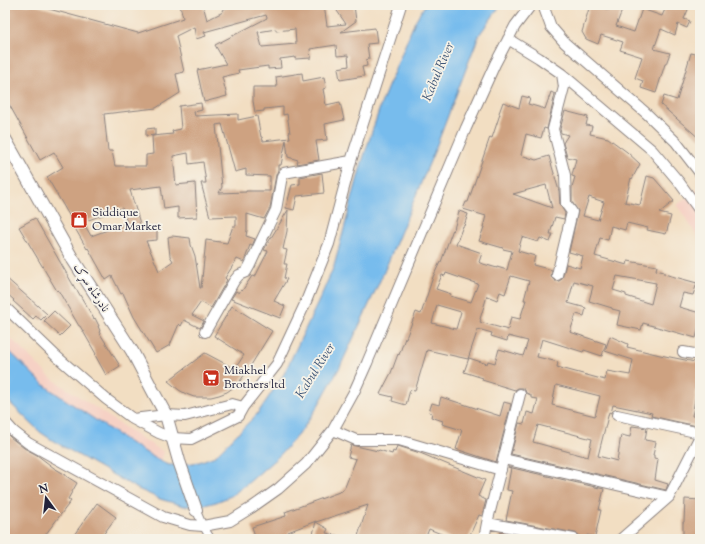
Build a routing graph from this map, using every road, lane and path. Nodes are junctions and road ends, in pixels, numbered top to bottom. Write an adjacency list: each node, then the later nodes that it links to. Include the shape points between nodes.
1 (402, 5): 7 (street)
2 (531, 5): 4 (street)
3 (544, 5): 8 (street, via 551,27 565,43 646,113 676,142)
4 (508, 39): 5 (street); 21 (street, via 466,128 365,369)
5 (562, 74): 9 (street, via 652,150); 10 (street, via 564,87 553,129 565,175 566,204 572,212)
6 (5, 139): 17 (street, نادرشاه سړک, via 72,258 132,351)
7 (351, 161): 12 (street, via 284,173 276,210 250,265 246,272 239,274 234,281); 16 (street, via 329,244 305,304 277,364)
8 (700, 173)
9 (700, 211)
10 (557, 275)
11 (5, 308): 19 (street, via 56,356)
12 (205, 332)
13 (683, 352): 14 (street)
14 (700, 355)
15 (520, 394): 24 (street)
16 (243, 407): 17 (street, via 232,404 185,416); 23 (street, via 238,416 191,439)
17 (166, 414): 19 (street); 23 (street, نادرشاه سړک)
18 (617, 415): 22 (street)
19 (133, 419): 23 (street)
20 (5, 422): 29 (street, via 28,443 163,517 183,524)
21 (333, 430): 25 (street, via 356,440 403,441); 29 (street, via 306,464 278,489 230,520)
22 (700, 435): 26 (street)
23 (172, 438): 27 (street, نادرشاه سړک)
24 (504, 459): 25 (street); 26 (street)
25 (501, 470): 28 (street)
26 (669, 497): 33 (street)
27 (196, 510): 29 (street)
28 (487, 523): 31 (street); 32 (street)
29 (203, 526): 30 (street)
30 (211, 539)
31 (484, 539)
32 (574, 539)
33 (621, 539)

